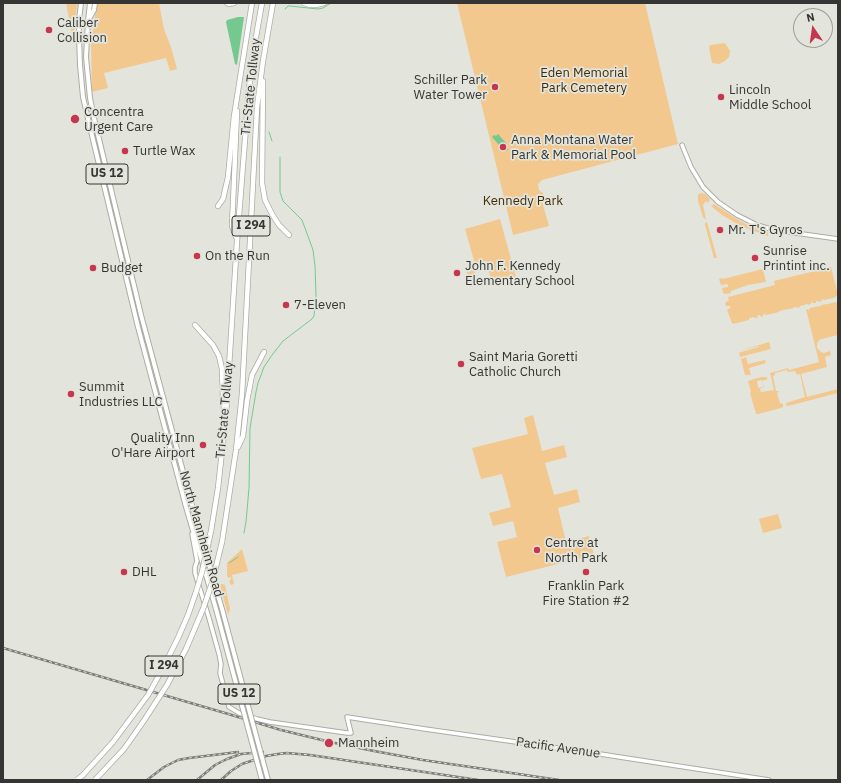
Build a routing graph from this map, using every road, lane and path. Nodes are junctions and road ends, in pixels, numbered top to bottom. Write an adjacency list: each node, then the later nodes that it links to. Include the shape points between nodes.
1 (81, 3): 23 (main road, North Mannheim Road / US 12, via 78,46 83,97 129,290)
2 (90, 3): 11 (main road, US 12)
3 (95, 3): 11 (main road)
4 (226, 3): 5 (highway)
5 (234, 3)
6 (252, 3): 13 (highway, I 294)
7 (262, 3): 18 (highway, Tri-State Tollway / I 294, via 249,89)
8 (273, 3): 12 (highway, Tri-State Tollway / I 294)
9 (304, 3): 10 (highway)
10 (324, 3)
11 (88, 21): 29 (main road, North Mannheim Road / US 12, bridge, via 86,58 90,98 135,289)
12 (263, 61): 16 (highway, via 262,183 265,200 272,214); 22 (highway, Tri-State Tollway / I 294, via 257,107 242,394)
13 (238, 92): 15 (highway, via 228,176); 18 (highway, I 294, via 232,226)
14 (682, 145): 17 (street, via 691,168 704,187 718,202 736,215 774,230)
15 (218, 206)
16 (289, 235)
17 (838, 239)
18 (237, 240): 21 (highway, Tri-State Tollway / I 294)
19 (195, 325): 21 (highway, via 219,356)
20 (264, 352): 22 (highway, via 252,375 243,436)
21 (226, 416): 26 (highway, Tri-State Tollway / I 294, bridge, via 211,531 202,572 188,614 148,695 113,742)
22 (236, 450): 27 (highway, Tri-State Tollway / I 294, bridge, via 222,542 212,583 186,649 167,686 143,722 124,749)
23 (191, 523): 24 (main road, North Mannheim Road / US 12); 25 (street, via 197,561)
24 (203, 564): 25 (street, via 197,566); 28 (main road, North Mannheim Road / US 12, bridge)
25 (195, 573): 30 (street, Pacific Avenue, via 219,654 220,673 229,707 239,713 270,722 347,734 351,733 347,717)
26 (77, 780)
27 (95, 780)
28 (262, 780)
29 (268, 780)
30 (770, 780)

